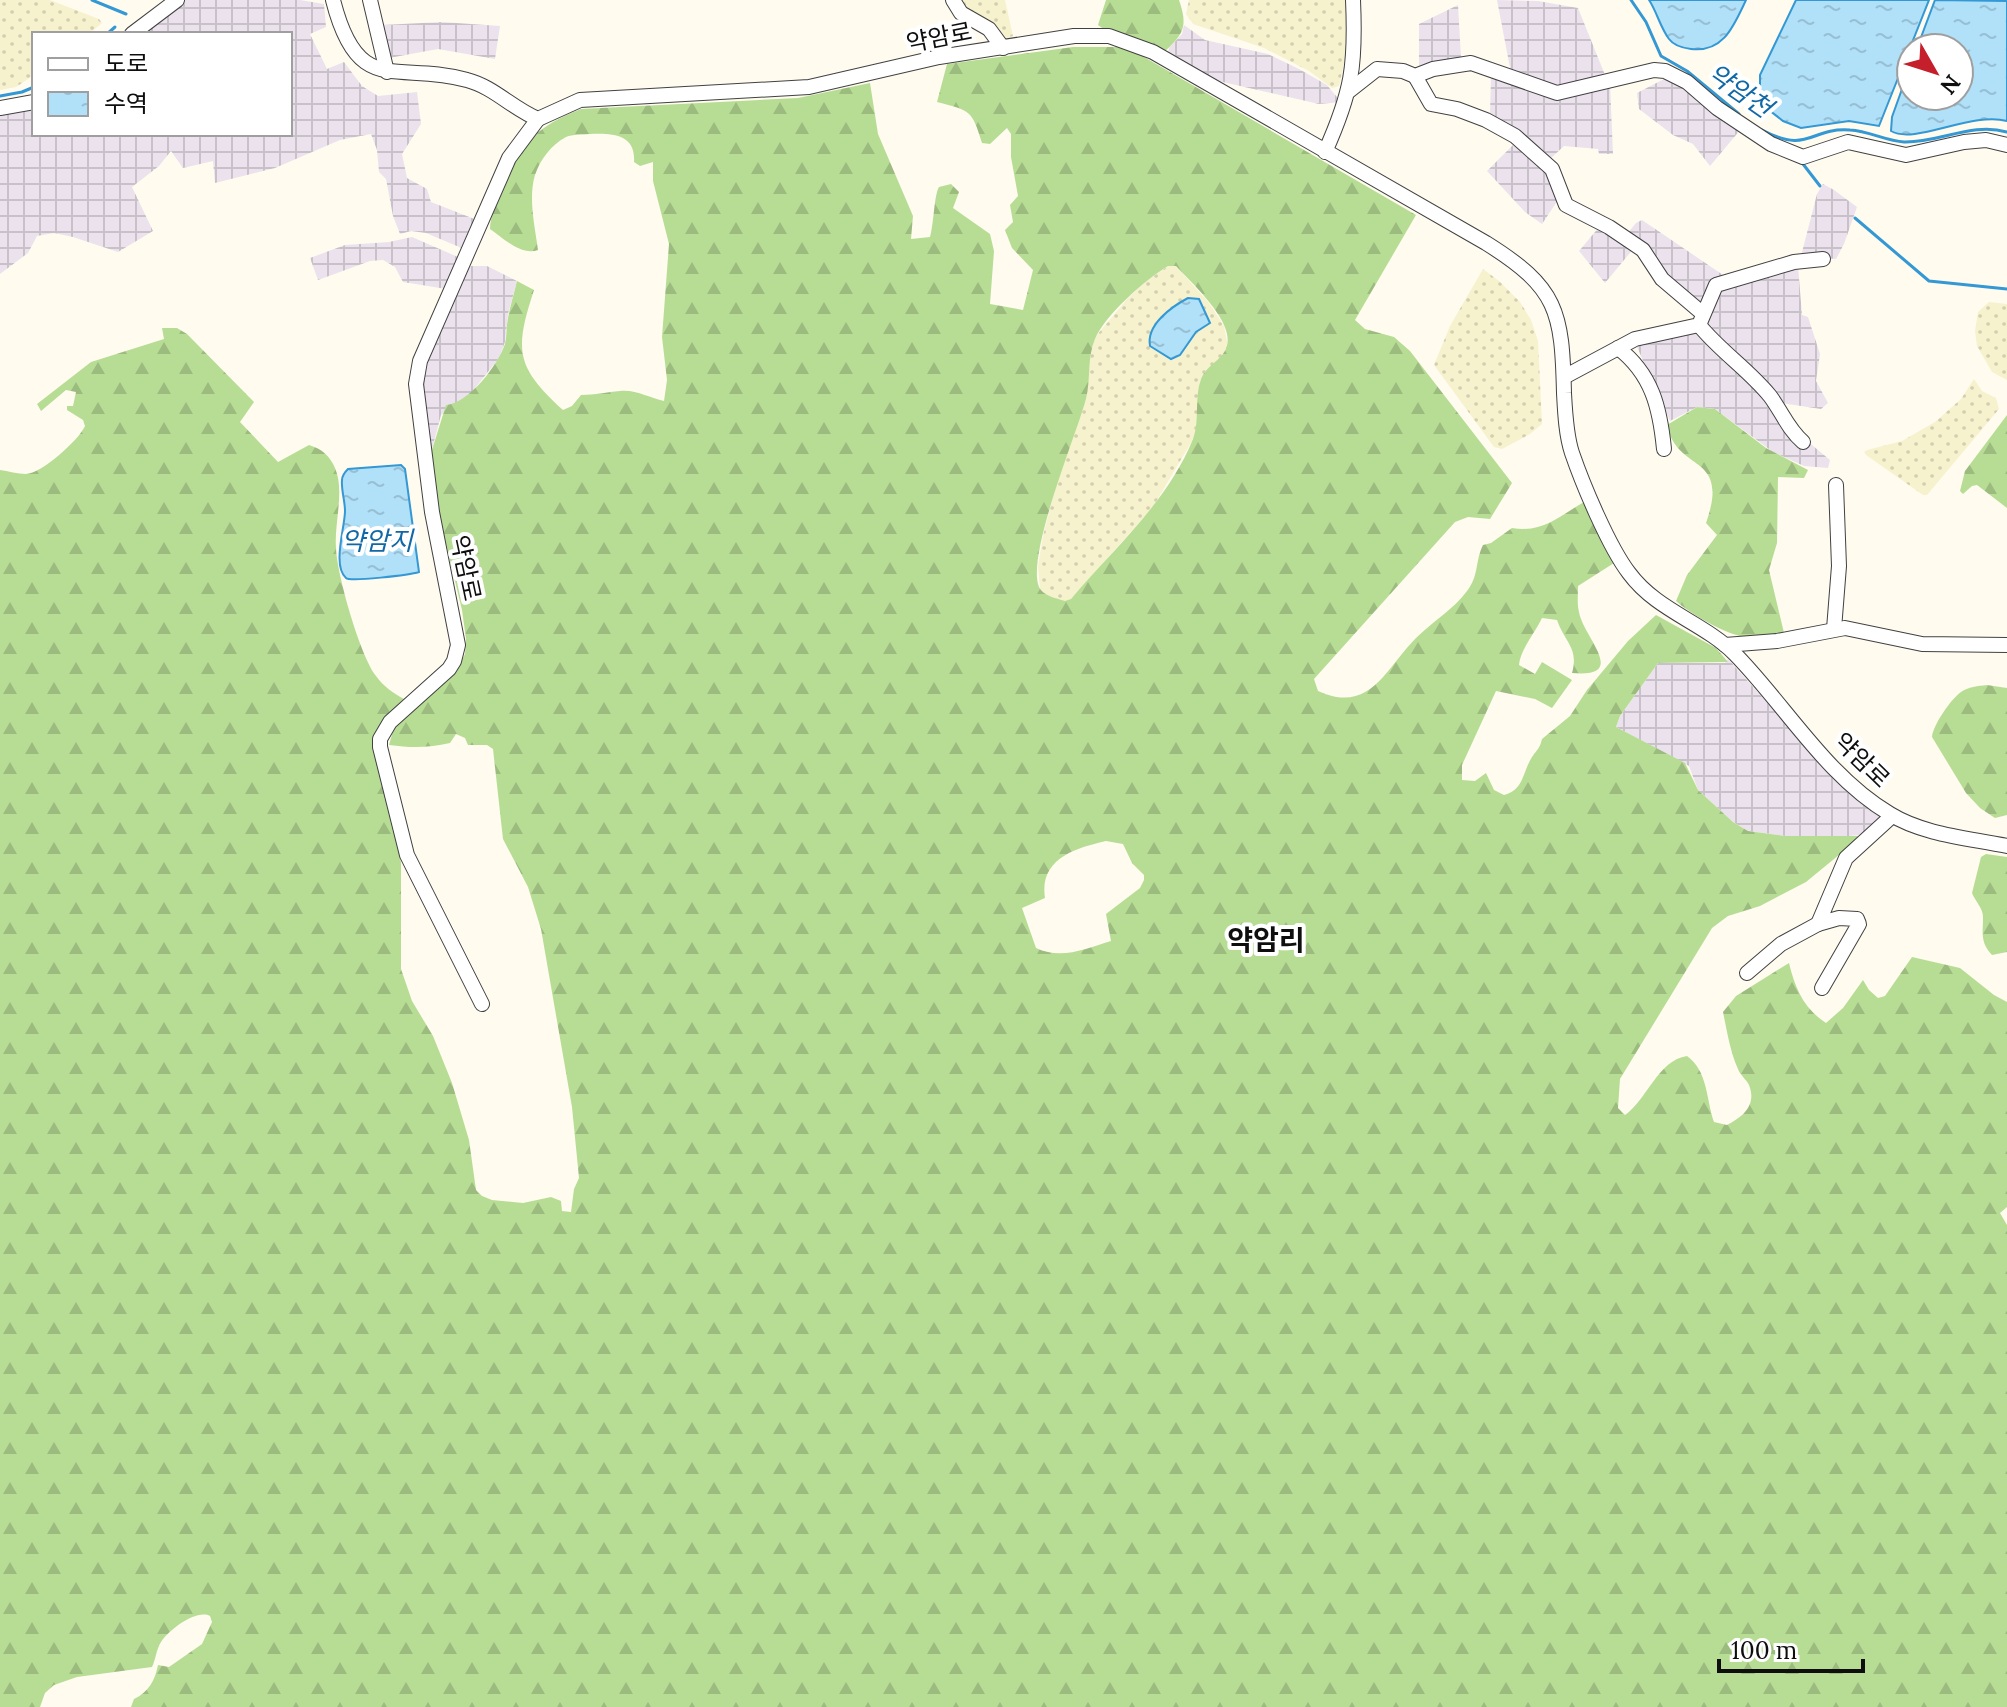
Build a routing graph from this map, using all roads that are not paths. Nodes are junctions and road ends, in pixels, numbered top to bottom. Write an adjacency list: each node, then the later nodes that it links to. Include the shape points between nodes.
1 (177, 0): 6 (street)
2 (333, 0): 8 (street, via 351,46)
3 (370, 0): 8 (street)
4 (953, 0): 7 (street, via 961,13 989,29)
5 (1353, 0): 10 (street)
6 (135, 32)
7 (1003, 48): 13 (street, 약암로, via 809,87 580,100); 15 (street, 약암로, via 1074,36 1125,40)
8 (387, 72): 13 (street, via 470,80)
9 (1415, 76): 10 (street, via 1377,69); 14 (street, via 1471,63 1557,93 1665,71 1797,157 1848,142 1906,155 1975,141); 17 (street, via 1431,104 1486,120 1528,146 1552,169 1566,205 1643,250)
10 (1349, 91): 15 (street)
11 (32, 102): 12 (street)
12 (0, 108)
13 (538, 119): 31 (street, 약암로, via 509,158 420,361 416,384 432,512 458,645 449,669 396,715 380,739 407,855)
14 (2007, 145)
15 (1325, 152): 19 (street, 약암로, via 1527,271 1555,311)
16 (1823, 259): 17 (street, via 1721,282)
17 (1700, 319): 18 (street); 20 (street)
18 (1618, 348): 19 (street); 21 (street, via 1647,377)
19 (1564, 377): 24 (street, 약암로, via 1571,451 1621,561 1655,601)
20 (1803, 442)
21 (1664, 449)
22 (1836, 485): 23 (street, via 1839,566)
23 (1834, 629): 24 (street); 25 (street, via 1922,644)
24 (1725, 645): 26 (street, 약암로, via 1842,775)
25 (2007, 645)
26 (1892, 816): 27 (street, 약암로); 28 (street, via 1846,858)
27 (2007, 846)
28 (1818, 924): 29 (street, via 1781,944); 30 (street, via 1851,917 1859,924)
29 (1747, 973)
30 (1822, 988)
31 (482, 1004)

